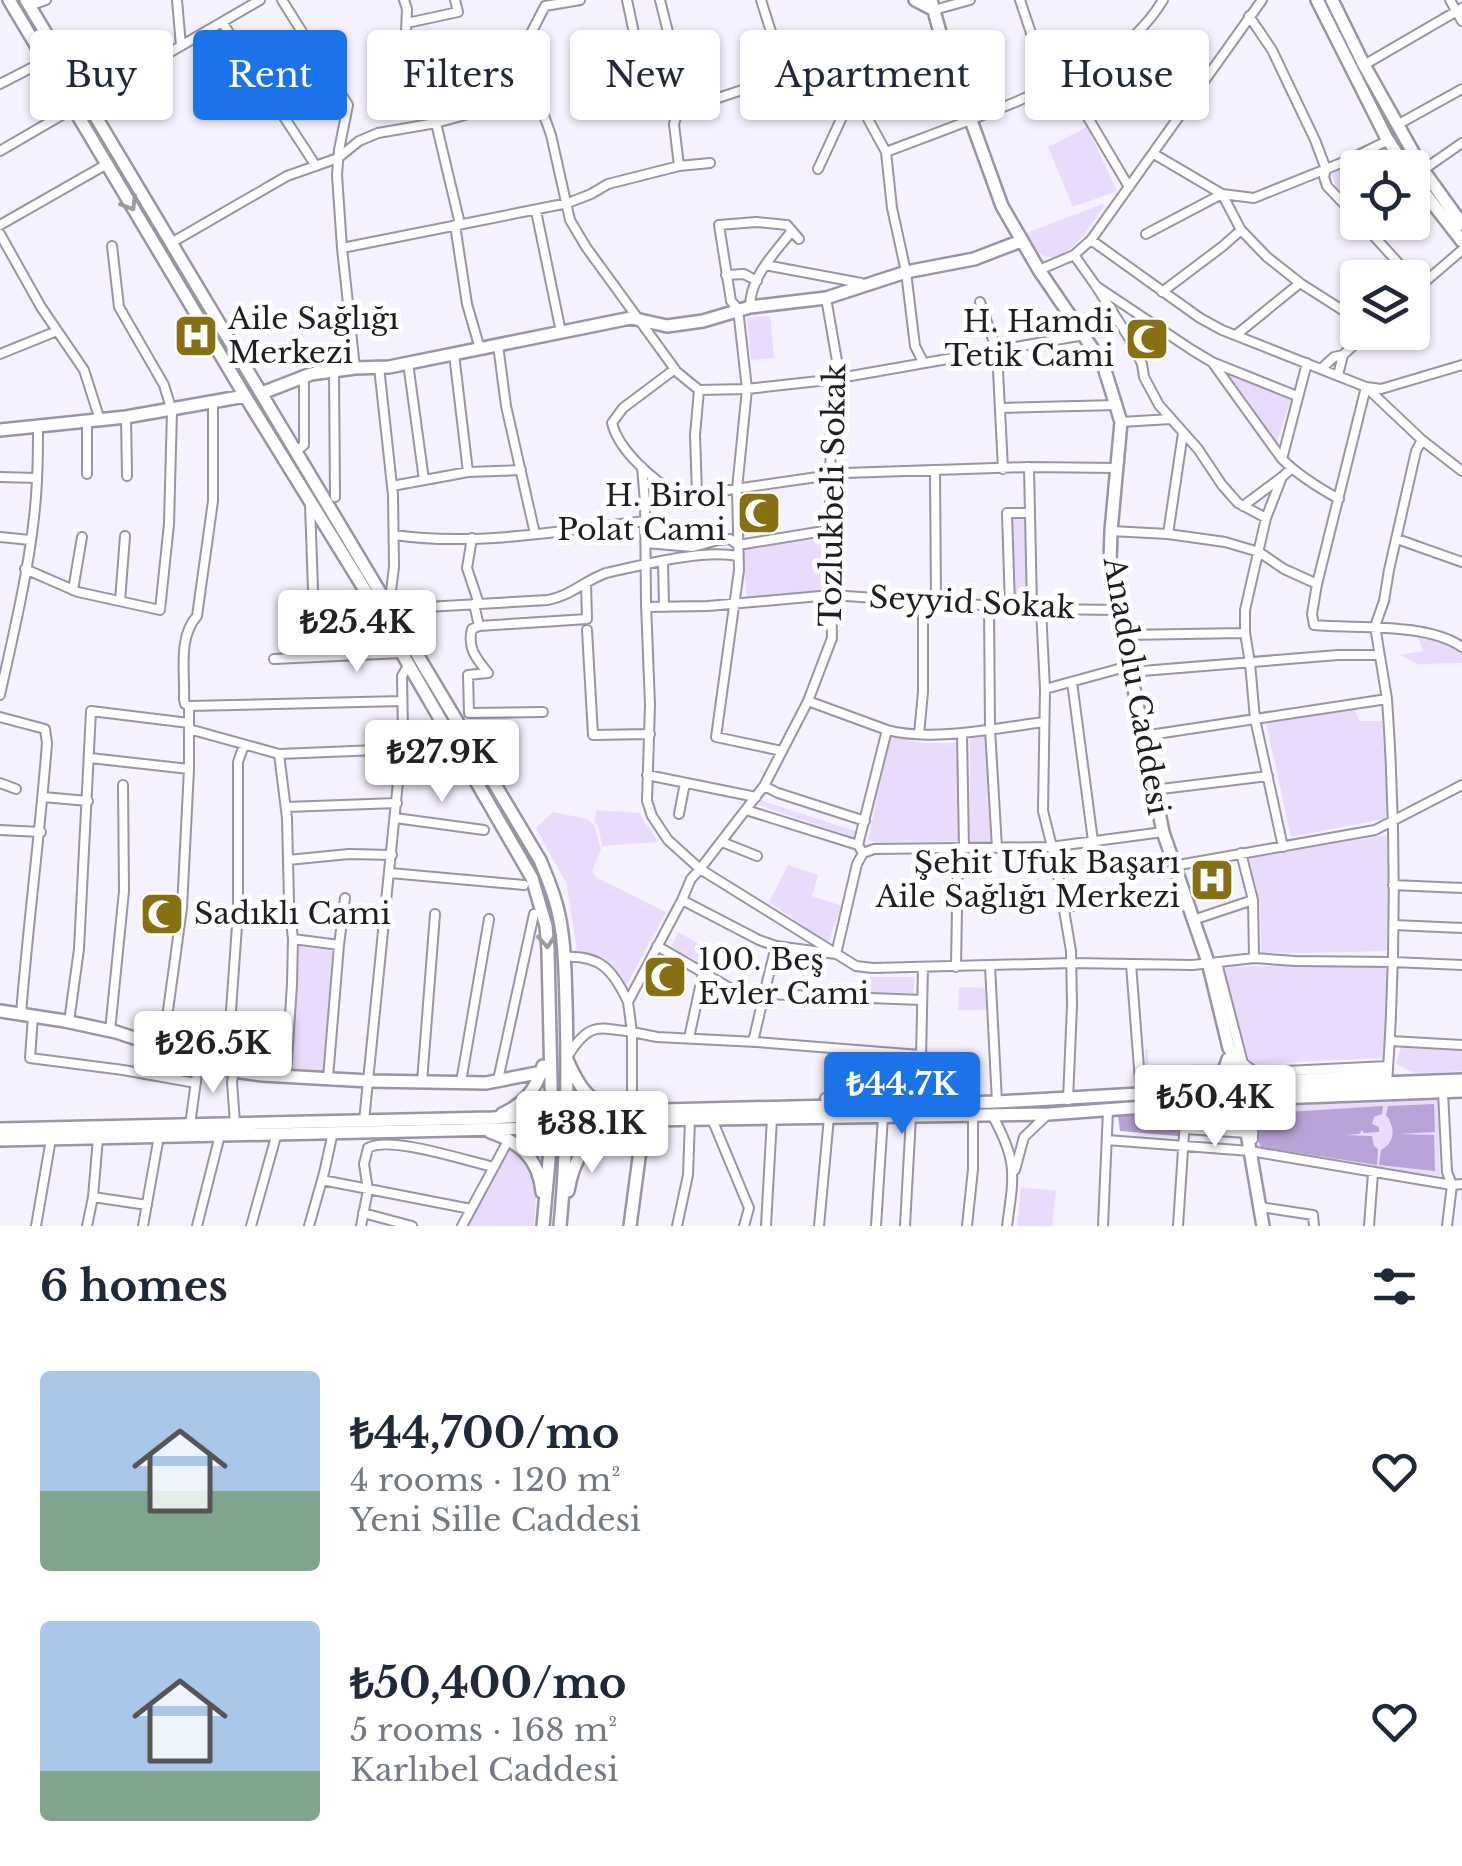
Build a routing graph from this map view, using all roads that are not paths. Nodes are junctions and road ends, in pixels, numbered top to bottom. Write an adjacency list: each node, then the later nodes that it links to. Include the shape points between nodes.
1 (46, 0): 20 (street)
2 (177, 0): 37 (street)
3 (260, 0): 26 (street)
4 (282, 0): 63 (street, via 348,105)
5 (404, 0): 27 (street)
6 (455, 0): 27 (street, via 458,12)
7 (580, 0): 21 (street)
8 (627, 0): 30 (street)
9 (660, 0): 31 (street)
10 (762, 0): 32 (street)
11 (914, 0): 22 (main road)
12 (970, 0): 22 (street)
13 (1020, 0): 34 (street)
14 (1163, 0): 35 (street)
15 (1317, 0): 56 (main road)
16 (1332, 0): 39 (main road)
17 (1450, 0): 23 (street)
18 (1262, 2): 24 (street)
19 (6, 3): 36 (main road)
20 (28, 3): 28 (main road)
21 (544, 3): 29 (street)
22 (932, 5): 33 (main road, Anadolu Caddesi)
23 (1459, 10): 25 (street); 39 (street)
24 (1249, 16): 62 (street); 69 (street, via 1272,50)
25 (1462, 21)
26 (222, 22): 37 (street); 66 (street)
27 (407, 24): 54 (street)
28 (44, 30)
29 (532, 30)
30 (633, 30)
31 (668, 30)
32 (771, 30)
33 (939, 30)
34 (1030, 30)
35 (1141, 30)
36 (30, 40)
37 (181, 46): 38 (street)
38 (173, 51)
39 (1364, 65): 55 (main road)
40 (30, 69): 41 (street)
41 (0, 84)
42 (1462, 89): 55 (street)
43 (740, 91): 67 (street, via 678,111)
44 (1025, 98): 53 (street)
45 (53, 120): 60 (street)
46 (81, 120): 65 (main road)
47 (97, 120): 90 (main road)
48 (444, 120): 54 (street)
49 (545, 120): 76 (street)
50 (841, 120): 70 (street)
51 (869, 120): 61 (street)
52 (1088, 120): 71 (street)
53 (970, 121): 61 (street); 88 (main road, Anadolu Caddesi)
54 (436, 122): 63 (street, via 378,134); 80 (street)
55 (1397, 125): 59 (main road)
56 (1388, 140): 58 (main road); 69 (street)
57 (1462, 144): 68 (street)
58 (1394, 150)
59 (1408, 150)
60 (0, 151)
61 (886, 152): 98 (street)
62 (1154, 154): 71 (street); 74 (street)
63 (338, 158): 66 (street); 92 (street)
64 (710, 163): 67 (street)
65 (106, 164): 79 (street); 141 (main road, one-way to 141)
66 (316, 166): 90 (street)
67 (679, 166): 76 (street, via 608,184)
68 (1430, 166)
69 (1326, 168): 74 (street, via 1254,198); 75 (street, via 1328,186)
70 (818, 169)
71 (1129, 187): 86 (street)
72 (1430, 188): 78 (main road)
73 (1430, 192): 89 (main road)
74 (1222, 194): 81 (street); 84 (street)
75 (1340, 199)
76 (568, 203): 77 (street); 110 (street, via 586,247)
77 (536, 210): 80 (street); 112 (street)
78 (1462, 224)
79 (0, 225)
80 (458, 225): 92 (street); 117 (street)
81 (1241, 230): 102 (street); 105 (street)
82 (791, 232): 85 (street); 96 (street); 99 (street, via 787,225 756,222 719,226)
83 (0, 234): 111 (street)
84 (1146, 234)
85 (800, 239)
86 (1091, 240): 94 (street); 105 (street)
87 (1377, 240): 95 (street)
88 (1022, 241): 97 (main road, Anadolu Caddesi); 98 (main road)
89 (1462, 241)
90 (171, 242): 125 (main road)
91 (112, 246): 146 (street, via 119,307)
92 (342, 248): 116 (street)
93 (1462, 250): 100 (street)
94 (1074, 255): 97 (street); 104 (street)
95 (1396, 260)
96 (765, 265): 101 (street); 103 (street)
97 (1039, 270): 113 (main road, Anadolu Caddesi)
98 (906, 272): 103 (main road); 123 (street)
99 (726, 275): 101 (street, via 744,274); 108 (street, via 730,301)
100 (1430, 278)
101 (756, 282): 108 (street)
102 (1300, 283): 109 (street); 114 (street)
103 (865, 284): 106 (main road)
104 (1096, 286): 124 (street); 148 (street)
105 (1162, 292): 114 (street)
106 (826, 298): 108 (main road); 136 (street, Tozlukbeli Sokak)
107 (980, 302): 119 (street)
108 (744, 308): 110 (main road, via 667,326); 138 (street)
109 (1340, 309)
110 (640, 321): 112 (main road); 131 (street)
111 (57, 331): 120 (street); 149 (street, via 84,370)
112 (561, 332): 115 (main road)
113 (1084, 334): 119 (street); 144 (main road, Anadolu Caddesi)
114 (1236, 336): 127 (street)
115 (498, 345): 117 (main road); 162 (street)
116 (353, 348): 125 (street); 130 (street)
117 (480, 349): 121 (main road)
118 (1348, 350): 122 (street)
119 (997, 351): 123 (street); 145 (street)
120 (0, 354)
121 (454, 354): 126 (main road); 165 (street)
122 (1342, 355): 132 (street); 134 (street)
123 (923, 362): 136 (street)
124 (1212, 362): 142 (street); 156 (street)
125 (243, 363): 140 (main road)
126 (408, 363): 128 (main road); 172 (street)
127 (1306, 363): 132 (street); 142 (street)
128 (379, 367): 130 (main road); 173 (street)
129 (1461, 367): 137 (street, via 1381,389)
130 (356, 368): 133 (main road)
131 (676, 369): 139 (street); 157 (street, via 612,423)
132 (1322, 369): 134 (street)
133 (334, 371): 135 (main road); 176 (street)
134 (1338, 375): 137 (street)
135 (304, 376): 140 (main road); 155 (street, via 304,445)
136 (840, 378): 138 (street); 169 (street, Tozlukbeli Sokak, via 831,391)
137 (1366, 387): 154 (street); 178 (street)
138 (747, 389): 139 (street); 174 (street)
139 (699, 390): 175 (street)
140 (262, 394): 155 (main road)
141 (244, 396): 143 (main road); 180 (main road)
142 (1297, 396): 156 (street)
143 (213, 403): 146 (main road); 242 (street, via 213,501 198,616 185,638)
144 (1118, 405): 145 (street); 150 (main road, Anadolu Caddesi)
145 (1001, 408): 158 (street)
146 (172, 411): 147 (main road); 210 (street, via 160,610)
147 (126, 417): 149 (main road); 167 (street)
148 (1170, 419): 150 (street); 153 (street)
149 (94, 420): 151 (main road); 166 (street)
150 (1121, 422): 160 (main road, Anadolu Caddesi)
151 (38, 426): 152 (main road); 171 (street)
152 (0, 430)
153 (1183, 433): 181 (street); 188 (street)
154 (1422, 440): 164 (street); 194 (street)
155 (296, 451): 219 (main road)
156 (1282, 459): 161 (street)
157 (642, 466): 177 (street); 179 (street)
158 (1003, 468): 159 (street); 163 (street)
159 (1029, 468): 160 (street); 182 (street)
160 (1116, 468): 186 (main road, Anadolu Caddesi)
161 (1292, 468): 170 (street); 178 (street)
162 (521, 470): 165 (street); 187 (street)
163 (936, 470): 169 (street); 214 (street)
164 (1462, 471)
165 (468, 472): 172 (street)
166 (87, 474)
167 (127, 476)
168 (0, 477): 171 (street)
169 (830, 477): 174 (street); 185 (street, Tozlukbeli Sokak)
170 (1282, 477): 181 (street); 183 (street)
171 (38, 478): 195 (street)
172 (424, 480): 173 (street)
173 (392, 486): 189 (street)
174 (737, 488): 175 (street); 197 (street)
175 (697, 494): 177 (street)
176 (335, 497)
177 (680, 497): 179 (street)
178 (1339, 499): 207 (street)
179 (645, 502): 184 (street)
180 (310, 503): 212 (main road); 230 (street)
181 (1242, 506): 183 (street)
182 (1030, 512): 198 (street); 199 (street, via 1007,513)
183 (1266, 518): 200 (street)
184 (646, 520): 187 (street); 196 (street)
185 (830, 530): 197 (street); 209 (street, Tozlukbeli Sokak)
186 (1111, 532): 188 (street); 222 (main road, Anadolu Caddesi)
187 (535, 534): 193 (street)
188 (1168, 534): 200 (street)
189 (394, 535): 193 (street); 219 (street)
190 (125, 536): 210 (street)
191 (0, 537): 195 (street)
192 (82, 537): 208 (street)
193 (472, 538): 215 (street, via 466,568)
194 (1397, 539): 203 (street); 224 (street)
195 (30, 540): 205 (street)
196 (646, 543): 197 (street, via 693,547 730,539); 204 (street)
197 (738, 545): 201 (street)
198 (1031, 545): 199 (street); 221 (street)
199 (1008, 546): 217 (street)
200 (1259, 552): 207 (street); 226 (street)
201 (738, 556): 202 (street); 213 (street)
202 (663, 562): 204 (street); 218 (street)
203 (1462, 562)
204 (646, 564): 206 (street); 220 (street)
205 (25, 569): 208 (street); 238 (street)
206 (586, 583): 215 (street, via 548,600); 223 (street, via 586,618)
207 (1317, 584): 224 (street, via 1314,626)
208 (73, 590): 210 (street)
209 (831, 595): 211 (street, Seyyid Sokak); 213 (street, Seyyid Sokak); 241 (street, Tozlukbeli Sokak, via 832,638)
210 (120, 602)
211 (923, 602): 214 (street, Seyyid Sokak); 252 (street)
212 (373, 603): 231 (street, via 362,618); 232 (main road)
213 (736, 603): 218 (street, Seyyid Sokak); 256 (street, via 716,737)
214 (936, 603): 216 (street, Seyyid Sokak)
215 (477, 604): 219 (street); 223 (street)
216 (989, 606): 217 (street, Seyyid Sokak); 248 (street)
217 (1010, 606): 221 (street, Seyyid Sokak)
218 (664, 607): 220 (street, Seyyid Sokak)
219 (390, 608): 318 (main road, via 540,860 559,913)
220 (646, 608): 251 (street)
221 (1037, 608): 222 (street, Seyyid Sokak); 237 (street)
222 (1118, 610): 227 (main road, Anadolu Caddesi)
223 (479, 626): 243 (street, via 472,628 472,654 488,673 468,675 469,713)
224 (1375, 626): 228 (street); 229 (street)
225 (588, 630): 251 (street, via 593,735)
226 (1245, 633): 227 (street); 234 (street)
227 (1124, 635): 235 (main road, Anadolu Caddesi)
228 (1460, 642)
229 (1380, 654): 234 (street); 239 (street)
230 (310, 656): 231 (street); 233 (street)
231 (355, 656): 232 (street)
232 (405, 658): 240 (street); 338 (main road, one-way to 338, via 536,890 546,926)
233 (274, 659)
234 (1250, 663): 235 (street); 245 (street)
235 (1130, 669): 236 (street); 253 (main road, Anadolu Caddesi)
236 (1072, 682): 237 (street); 285 (street)
237 (1045, 689): 246 (street)
238 (0, 695)
239 (1387, 699): 245 (street); 280 (street)
240 (402, 700): 242 (street); 255 (street)
241 (808, 701): 249 (street); 256 (street, Tozlukbeli Sokak)
242 (188, 706): 247 (street)
243 (542, 712)
244 (0, 718): 271 (street, via 45,729)
245 (1255, 719): 253 (street); 263 (street)
246 (1044, 722): 248 (street); 288 (street, via 1042,811)
247 (189, 726): 254 (street); 258 (street, via 91,711); 260 (street)
248 (990, 729): 250 (street); 290 (street)
249 (887, 730): 252 (street); 279 (street)
250 (962, 733): 252 (street); 289 (street)
251 (650, 734): 261 (street)
252 (919, 734)
253 (1142, 736): 270 (main road, Anadolu Caddesi)
254 (244, 745): 257 (street); 348 (street, via 238,762)
255 (402, 749): 257 (street); 259 (street)
256 (782, 751): 268 (street, Tozlukbeli Sokak)
257 (279, 754): 275 (street)
258 (90, 758): 260 (street); 273 (street)
259 (400, 764): 262 (street); 274 (street)
260 (189, 769): 343 (street, via 182,908)
261 (647, 775): 265 (street); 297 (street, via 652,816)
262 (459, 776)
263 (1268, 776): 270 (street); 287 (street)
264 (0, 783): 269 (street)
265 (686, 783): 272 (street); 277 (street)
266 (122, 785): 336 (street, via 124,891)
267 (1462, 785): 280 (street)
268 (764, 786): 272 (street, Tozlukbeli Sokak); 279 (street)
269 (16, 789)
270 (1153, 790): 284 (main road, Anadolu Caddesi)
271 (43, 797): 273 (street); 283 (street)
272 (756, 797): 276 (street, Tozlukbeli Sokak)
273 (88, 801): 335 (street)
274 (397, 803): 275 (street); 278 (street)
275 (286, 807): 295 (street)
276 (746, 810): 286 (street, Tozlukbeli Sokak); 291 (street)
277 (679, 814)
278 (395, 818): 282 (street); 293 (street)
279 (865, 820): 291 (street)
280 (1391, 820): 287 (street, via 1375,830); 300 (street)
281 (0, 830): 283 (street)
282 (484, 830)
283 (40, 832): 334 (street, via 28,928)
284 (1163, 832): 285 (street); 296 (main road, Anadolu Caddesi)
285 (1093, 840): 288 (street)
286 (722, 842): 294 (street); 297 (street, Tozlukbeli Sokak)
287 (1283, 846): 292 (street)
288 (1050, 847): 290 (street); 306 (street)
289 (961, 848): 290 (street); 291 (street); 326 (street)
290 (998, 848)
291 (860, 849): 317 (street)
292 (1240, 853): 296 (street); 305 (street)
293 (392, 855): 295 (street); 298 (street)
294 (758, 856)
295 (288, 860): 313 (street)
296 (1173, 866): 302 (main road, Anadolu Caddesi)
297 (700, 869): 304 (street, Tozlukbeli Sokak); 317 (street)
298 (390, 873): 299 (street); 357 (street)
299 (524, 885)
300 (1394, 886): 301 (street); 311 (street)
301 (1462, 888)
302 (1184, 894): 306 (street); 310 (main road, Anadolu Caddesi)
303 (345, 898): 314 (street)
304 (682, 900): 315 (street, Tozlukbeli Sokak); 316 (street)
305 (1253, 900): 310 (street); 319 (street)
306 (1064, 907): 321 (street)
307 (436, 914): 358 (street)
308 (534, 914): 355 (street)
309 (488, 919): 359 (street)
310 (1193, 920): 323 (main road, Anadolu Caddesi)
311 (1394, 925): 312 (street); 320 (street)
312 (1462, 928)
313 (293, 940): 314 (street); 353 (street)
314 (339, 945): 354 (street)
315 (657, 946): 328 (street); 331 (street, Tozlukbeli Sokak)
316 (776, 946): 317 (street); 329 (street)
317 (836, 954): 327 (street, via 856,966)
318 (564, 957): 331 (street, via 601,963); 347 (main road)
319 (1254, 958): 320 (street); 323 (street)
320 (1393, 962): 324 (street); 340 (street)
321 (1072, 963): 322 (street); 325 (street); 366 (street)
322 (1131, 964): 323 (street); 363 (street)
323 (1212, 964): 344 (main road, Anadolu Caddesi); 352 (street, via 1243,1063 1260,1076)
324 (1462, 965)
325 (990, 966): 326 (street); 371 (street)
326 (956, 967): 327 (street)
327 (923, 968): 330 (street)
328 (703, 972): 332 (street); 339 (street)
329 (764, 994): 330 (street); 332 (street)
330 (922, 1000): 345 (street)
331 (628, 1002): 337 (street)
332 (761, 1006): 341 (street)
333 (0, 1012): 334 (main road)
334 (27, 1015): 335 (main road); 360 (street, via 30,1058)
335 (70, 1022): 336 (main road)
336 (110, 1030): 343 (main road)
337 (632, 1032): 339 (street); 347 (street, via 588,1030); 373 (street)
338 (549, 1038): 349 (main road); 372 (main road)
339 (689, 1038): 341 (street)
340 (1390, 1041): 342 (street); 352 (street)
341 (753, 1042): 345 (street)
342 (1462, 1045)
343 (163, 1047): 346 (main road)
344 (1231, 1055): 364 (main road); 365 (main road, Anadolu Caddesi); 368 (main road, via 1218,1079)
345 (920, 1056): 369 (street)
346 (199, 1058): 348 (main road); 360 (street)
347 (566, 1058): 373 (main road, via 586,1094); 385 (main road)
348 (231, 1069): 353 (main road); 386 (street)
349 (542, 1072): 355 (main road); 379 (main road, via 529,1096)
350 (1266, 1072): 352 (street)
351 (1218, 1074): 366 (street, via 1178,1088)
352 (1387, 1075): 356 (main road); 364 (main road)
353 (286, 1076): 354 (main road)
354 (328, 1078): 357 (main road)
355 (498, 1080): 359 (main road)
356 (1462, 1080)
357 (369, 1081): 358 (main road); 382 (street)
358 (422, 1082): 359 (main road)
359 (461, 1082)
360 (196, 1083): 387 (street)
361 (1462, 1091): 362 (main road)
362 (1440, 1093): 364 (main road); 402 (street, via 1280,1102 1254,1122); 407 (street, via 1447,1172)
363 (1141, 1094): 366 (main road); 368 (main road)
364 (1278, 1094): 365 (main road); 390 (main road)
365 (1239, 1095): 368 (main road); 390 (main road, Anadolu Caddesi)
366 (1072, 1096): 371 (main road)
367 (825, 1098): 369 (street)
368 (1187, 1098): 370 (main road); 388 (street)
369 (914, 1102): 371 (main road); 373 (main road)
370 (1108, 1110): 375 (main road); 400 (street)
371 (993, 1112): 374 (main road); 375 (main road); 384 (street); 405 (street)
372 (552, 1113): 379 (main road); 385 (main road)
373 (626, 1114): 381 (main road); 385 (main road); 415 (main road, via 581,1151)
374 (972, 1114): 377 (main road); 432 (street)
375 (1048, 1114): 405 (street, via 1024,1137)
376 (883, 1116): 377 (main road); 378 (main road); 430 (street)
377 (911, 1116): 431 (street)
378 (830, 1117): 384 (main road); 429 (street)
379 (492, 1118): 382 (main road)
380 (690, 1119): 381 (main road); 383 (main road); 426 (street)
381 (644, 1120): 425 (main road)
382 (364, 1121): 386 (main road)
383 (715, 1121): 384 (main road); 427 (street, via 749,1208)
384 (772, 1121): 428 (street)
385 (561, 1122): 391 (main road); 414 (main road); 415 (main road)
386 (235, 1123): 387 (main road)
387 (190, 1125): 389 (main road)
388 (1188, 1127): 390 (street); 390 (street, via 1191,1109 1221,1109); 401 (street)
389 (0, 1129)
390 (1246, 1129): 402 (main road, Anadolu Caddesi)
391 (481, 1130): 392 (main road); 397 (main road)
392 (333, 1132): 393 (main road); 406 (street)
393 (276, 1134): 394 (main road); 420 (street)
394 (220, 1135): 395 (main road); 419 (street)
395 (159, 1136): 396 (main road); 410 (street)
396 (98, 1138): 399 (main road); 409 (street)
397 (509, 1139): 403 (street); 414 (main road, via 536,1166)
398 (0, 1140): 399 (main road)
399 (51, 1140): 416 (street)
400 (1107, 1140): 401 (street); 434 (street)
401 (1184, 1146): 402 (street); 435 (street)
402 (1252, 1150): 404 (street); 411 (main road, Anadolu Caddesi)
403 (494, 1168): 408 (street, via 377,1143 368,1148 364,1164); 412 (street)
404 (1373, 1173): 407 (street); 438 (street)
405 (1014, 1174): 433 (street)
406 (322, 1180): 408 (street); 421 (street)
407 (1457, 1185): 439 (street)
408 (368, 1190): 412 (street); 413 (street)
409 (93, 1196): 410 (street); 417 (street)
410 (147, 1204): 418 (street)
411 (1260, 1207): 436 (main road, Anadolu Caddesi); 437 (street, via 1313,1215)
412 (471, 1210): 424 (street)
413 (363, 1214): 422 (street); 423 (street)
414 (544, 1220)
415 (560, 1225)
416 (36, 1226)
417 (87, 1226)
418 (143, 1226)
419 (197, 1226)
420 (250, 1226)
421 (308, 1226)
422 (360, 1226)
423 (412, 1226)
424 (462, 1226)
425 (630, 1226)
426 (677, 1226)
427 (744, 1226)
428 (766, 1226)
429 (819, 1226)
430 (876, 1226)
431 (904, 1226)
432 (967, 1226)
433 (1007, 1226)
434 (1103, 1226)
435 (1178, 1226)
436 (1263, 1226)
437 (1314, 1226)
438 (1368, 1226)
439 (1447, 1226)

